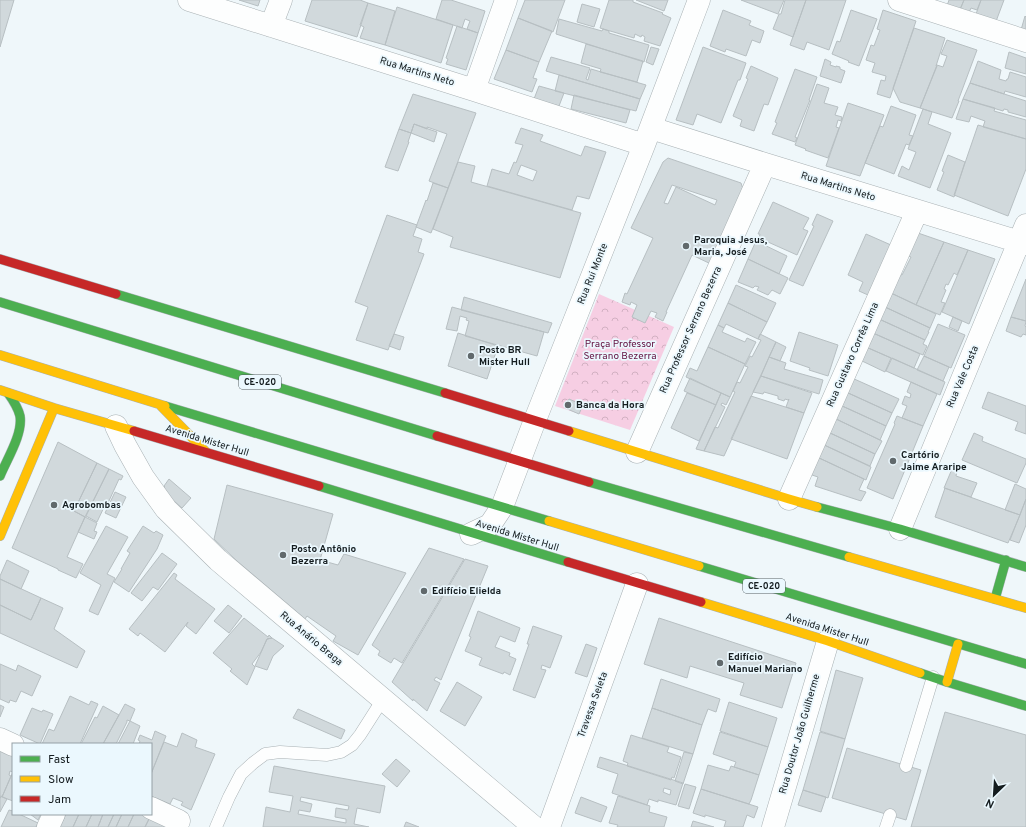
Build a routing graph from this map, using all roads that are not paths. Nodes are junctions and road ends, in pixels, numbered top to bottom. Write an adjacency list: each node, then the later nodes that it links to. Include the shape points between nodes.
1 (189, 0): 6 (street, Rua Martins Neto)
2 (281, 0): 6 (street)
3 (506, 0): 8 (street)
4 (699, 0): 9 (street, Rua Rui Monte)
5 (899, 0): 7 (street)
6 (271, 26): 8 (street, Rua Martins Neto)
7 (1026, 41)
8 (474, 90): 9 (street, Rua Martins Neto)
9 (648, 137): 10 (street, Rua Martins Neto); 19 (street, Rua Rui Monte)
10 (765, 164): 11 (street, Rua Martins Neto); 22 (street, Rua Professor Serrano Bezerra)
11 (917, 211): 12 (street, Rua Martins Neto); 25 (street, Rua Gustavo Corrêa Lima)
12 (1024, 237): 27 (street, Rua Vale Costa)
13 (0, 259): 19 (main road)
14 (0, 302): 23 (main road, CE-020)
15 (0, 355): 17 (main road, CE-020)
16 (4, 392): 18 (main road, Avenida Mister Hull); 24 (main road, via 16,404 20,417 19,429)
17 (159, 404): 21 (main road); 26 (main road, CE-020)
18 (54, 408): 20 (main road, Avenida Mister Hull); 29 (main road)
19 (535, 420): 22 (main road); 23 (street, Rua Rui Monte)
20 (116, 426): 21 (main road, Avenida Mister Hull); 40 (street, Rua Anário Braga, via 143,477 166,509 218,560)
21 (206, 452): 28 (main road, Avenida Mister Hull)
22 (637, 452): 25 (main road)
23 (520, 461): 26 (street, Rua Rui Monte); 33 (main road, CE-020)
24 (0, 476)
25 (790, 499): 27 (main road)
26 (502, 507): 28 (street, Rua Rui Monte, via 490,525); 36 (main road, CE-020)
27 (900, 529): 30 (main road)
28 (471, 534): 32 (main road, Avenida Mister Hull)
29 (0, 536)
30 (1006, 560): 31 (main road); 33 (main road)
31 (1026, 567)
32 (637, 584): 35 (main road, Avenida Mister Hull); 52 (street, Travessa Seleta)
33 (995, 599): 34 (main road, CE-020)
34 (1026, 608)
35 (828, 641): 38 (main road, Avenida Mister Hull); 53 (street, Rua Doutor João Guilherme)
36 (958, 644): 37 (main road, CE-020); 39 (main road)
37 (1026, 664)
38 (933, 677): 39 (main road, Avenida Mister Hull); 44 (lane)
39 (947, 682): 41 (main road, Avenida Mister Hull)
40 (383, 699): 50 (lane, via 360,735 352,745 341,752 327,755 280,752 265,754 253,763 241,774); 51 (street, Rua Anário Braga)
41 (1026, 706)
42 (0, 739): 43 (street)
43 (12, 745)
44 (906, 766)
45 (152, 808): 48 (street)
46 (54, 815): 49 (street)
47 (890, 815): 54 (lane)
48 (179, 820)
49 (48, 827)
50 (216, 827)
51 (534, 827)
52 (549, 827)
53 (773, 827)
54 (886, 827)

